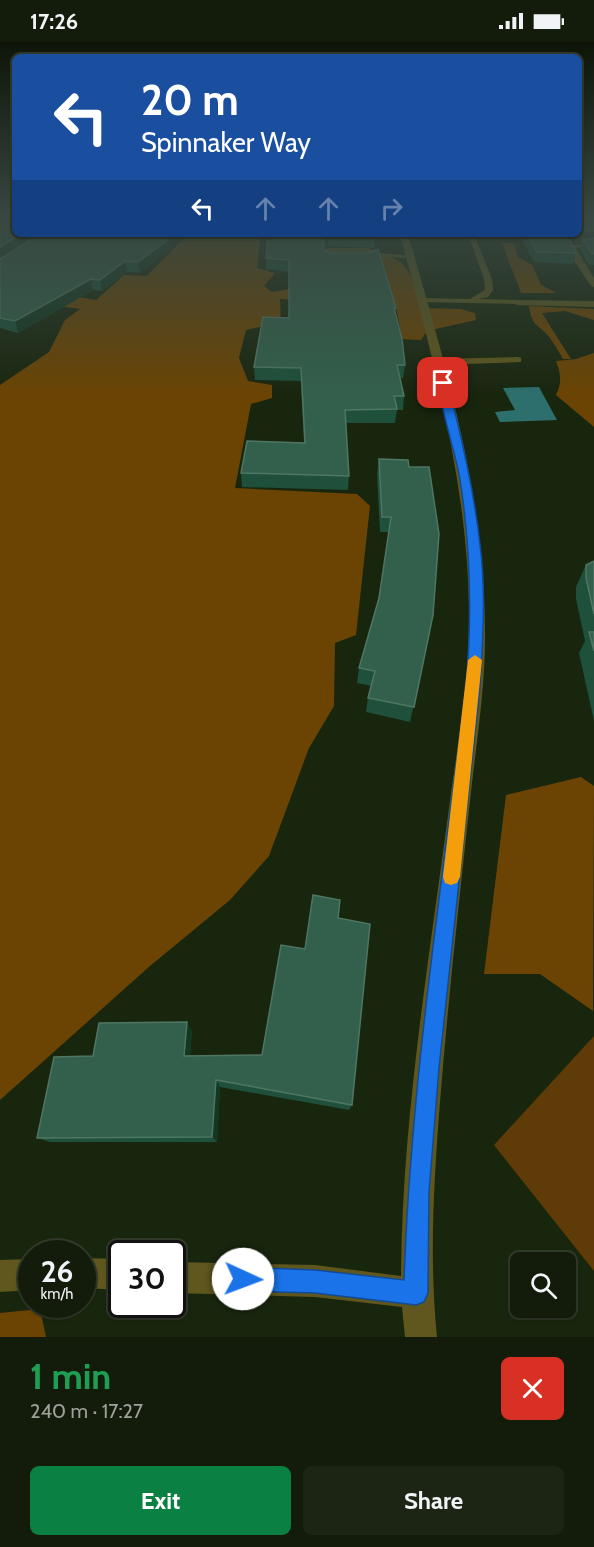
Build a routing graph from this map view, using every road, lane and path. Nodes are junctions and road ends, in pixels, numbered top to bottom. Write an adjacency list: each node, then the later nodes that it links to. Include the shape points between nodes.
1 (416, 276): 3 (street)
2 (487, 276): 4 (lane, via 489,290 485,295)
3 (422, 300): 4 (lane); 8 (street)
4 (464, 300): 5 (lane)
5 (517, 302): 6 (street)
6 (594, 304)
7 (518, 360): 8 (lane)
8 (438, 362): 12 (street, via 465,477 475,547 477,633 428,1080 418,1192)
9 (18, 1275): 10 (street)
10 (0, 1276)
11 (186, 1277): 12 (street, via 315,1281)
12 (416, 1293): 13 (street)
13 (421, 1337)

